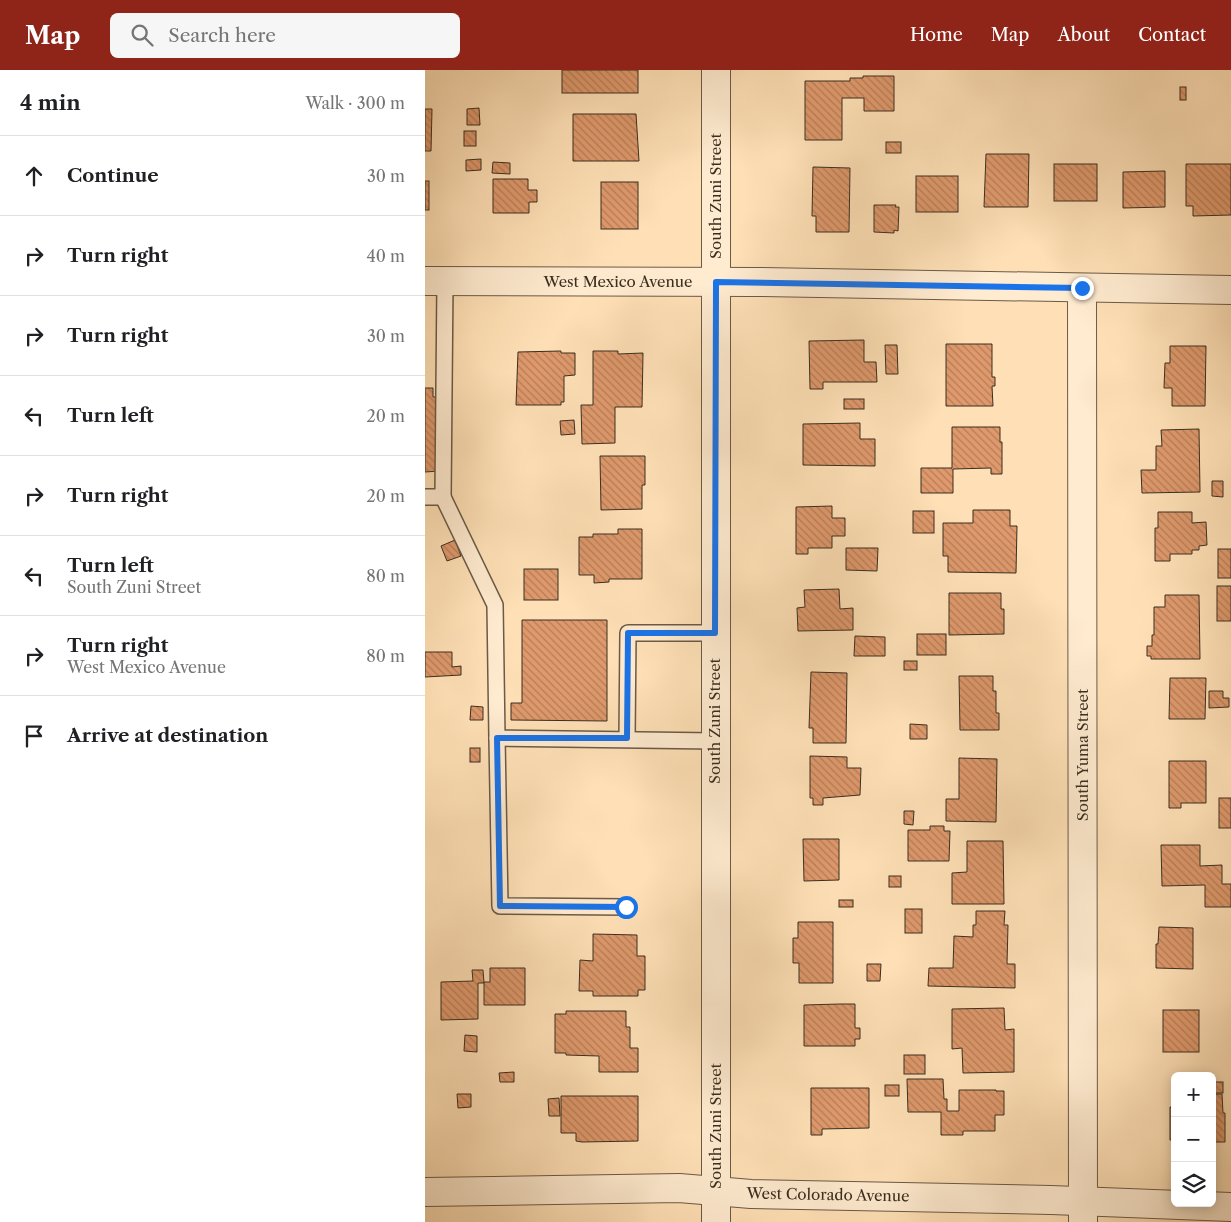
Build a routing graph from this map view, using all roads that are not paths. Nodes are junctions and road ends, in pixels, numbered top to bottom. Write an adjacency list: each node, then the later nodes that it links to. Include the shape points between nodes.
1 (716, 70): 3 (street, South Zuni Street)
2 (435, 281): 3 (street, West Mexico Avenue); 7 (lane)
3 (716, 282): 4 (street, West Mexico Avenue); 8 (street, South Zuni Street)
4 (1082, 288): 5 (street, West Mexico Avenue); 16 (street, South Yuma Street)
5 (1231, 290)
6 (425, 497): 7 (lane)
7 (443, 497): 9 (lane, via 495,606)
8 (715, 633): 10 (lane, via 628,633); 11 (street, South Zuni Street)
9 (497, 738): 10 (lane); 12 (lane, via 500,906)
10 (627, 738): 11 (lane)
11 (715, 740): 14 (street, South Zuni Street)
12 (626, 907)
13 (425, 1192): 14 (street, West Colorado Avenue, via 679,1188)
14 (716, 1192): 16 (street, West Colorado Avenue); 17 (street, South Zuni Street)
15 (1231, 1207): 16 (street, West Colorado Avenue)
16 (1083, 1211)
17 (716, 1222)

